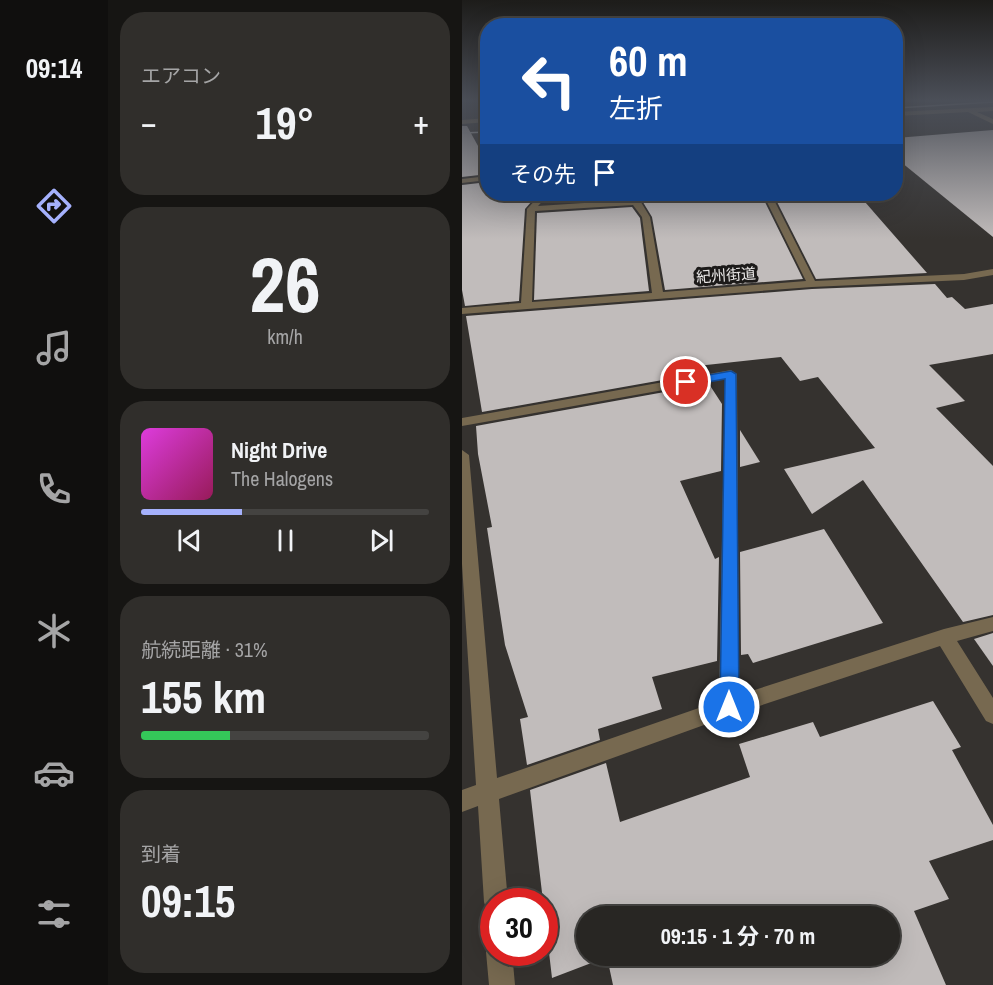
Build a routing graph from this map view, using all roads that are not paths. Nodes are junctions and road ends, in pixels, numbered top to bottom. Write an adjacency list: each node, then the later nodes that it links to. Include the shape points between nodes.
1 (480, 178): 2 (street)
2 (462, 181)
3 (538, 201): 7 (street)
4 (605, 201): 7 (street)
5 (635, 201): 10 (street, via 646,217)
6 (770, 201): 9 (street)
7 (531, 209): 11 (street)
8 (993, 273): 9 (street, 紀州街道)
9 (812, 284): 10 (street, 紀州街道)
10 (657, 296): 11 (street, 紀州街道)
11 (526, 306): 12 (street, 紀州街道)
12 (462, 311)
13 (462, 422): 17 (street, via 731,374)
14 (462, 455): 19 (street)
15 (993, 624): 16 (street)
16 (945, 637): 17 (street); 18 (street)
17 (729, 707): 19 (street)
18 (993, 715)
19 (489, 793): 20 (street); 21 (street)
20 (462, 801)
21 (495, 888)
22 (501, 966): 23 (street)
23 (502, 985)

